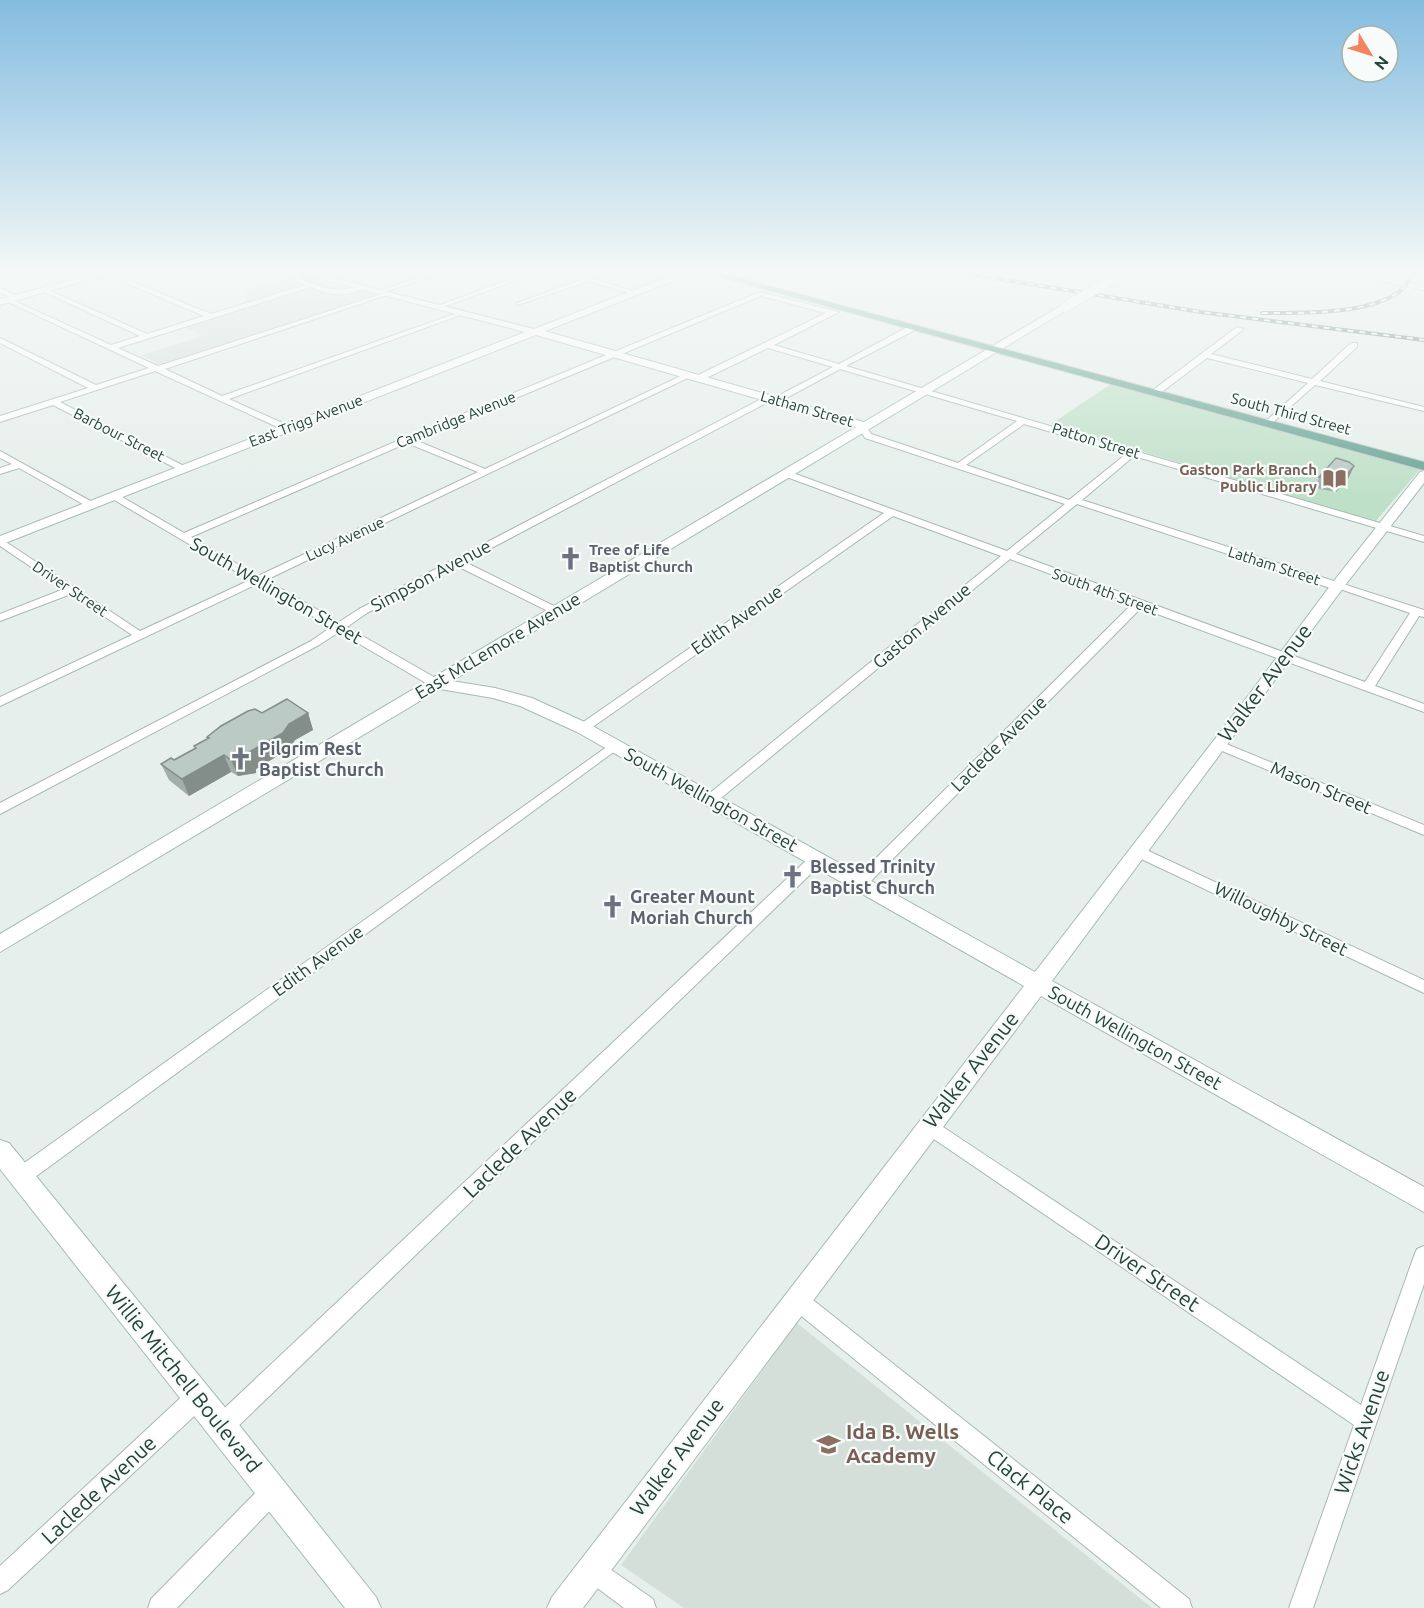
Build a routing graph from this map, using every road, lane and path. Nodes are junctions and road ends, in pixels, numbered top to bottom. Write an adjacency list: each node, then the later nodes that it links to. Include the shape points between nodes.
1 (10, 345): 21 (street)
2 (226, 345): 18 (street)
3 (372, 345): 24 (street)
4 (501, 345): 31 (street, East Trigg Avenue)
5 (583, 345): 15 (street, Latham Street)
6 (638, 345): 15 (street, Cambridge Avenue)
7 (767, 345): 17 (street, Patton Street); 19 (street, Lucy Avenue)
8 (880, 345): 17 (street, Simpson Avenue)
9 (982, 345): 14 (main road, South Third Street)
10 (1003, 345): 14 (street, bridge)
11 (1218, 345): 16 (street)
12 (1354, 345): 20 (street)
13 (112, 346): 18 (street)
14 (997, 349): 22 (street, East McLemore Avenue); 23 (main road, South Third Street)
15 (616, 354): 19 (street, Latham Street); 33 (street, Cambridge Avenue)
16 (1205, 355): 20 (street); 23 (street)
17 (840, 366): 22 (street, Patton Street); 25 (street, Simpson Avenue)
18 (157, 368): 21 (street); 24 (street)
19 (695, 377): 25 (street, Latham Street); 41 (street, Lucy Avenue)
20 (1313, 382): 27 (street); 30 (street)
21 (95, 388): 26 (street)
22 (927, 390): 29 (street, Patton Street); 32 (street, East McLemore Avenue)
23 (1156, 393): 30 (main road, South Third Street)
24 (220, 399): 31 (street)
25 (773, 399): 32 (street, Latham Street, via 859,423); 53 (street, Simpson Avenue)
26 (54, 402): 28 (street); 39 (street, Barbour Street)
27 (1424, 409)
28 (0, 419)
29 (1024, 420): 34 (street, Patton Street); 37 (street)
30 (1269, 423): 38 (main road, South Third Street)
31 (286, 428): 39 (street, East Trigg Avenue)
32 (863, 428): 37 (street, Latham Street, via 868,436); 42 (street, East McLemore Avenue)
33 (407, 440): 41 (street); 49 (street, Cambridge Avenue)
34 (1133, 453): 45 (street, Gaston Avenue); 48 (street, Patton Street)
35 (0, 454): 36 (street)
36 (19, 465): 40 (street); 46 (street)
37 (959, 466): 45 (street, Latham Street)
38 (1424, 466)
39 (183, 469): 44 (street, East Trigg Avenue)
40 (0, 471)
41 (485, 472): 54 (street, Lucy Avenue)
42 (787, 474): 47 (street, South 4th Street); 58 (street, East McLemore Avenue)
43 (1424, 475): 48 (street, Walker Avenue)
44 (114, 496): 46 (street, East Trigg Avenue); 49 (street, South Wellington Street)
45 (1072, 502): 52 (street, Gaston Avenue); 55 (street, Latham Street)
46 (91, 506): 51 (street, East Trigg Avenue)
47 (892, 512): 52 (street, South 4th Street); 70 (street, Edith Avenue)
48 (1383, 527): 50 (street, Patton Street); 55 (street, Walker Avenue)
49 (183, 537): 54 (street, South Wellington Street)
50 (1424, 539)
51 (0, 541): 56 (street, Driver Street)
52 (1007, 555): 57 (street, South 4th Street); 73 (street, Gaston Avenue)
53 (458, 562): 58 (street); 61 (street, Simpson Avenue)
54 (257, 580): 61 (street, South Wellington Street); 62 (street, Lucy Avenue)
55 (1337, 586): 59 (street, Latham Street); 64 (street, Walker Avenue)
56 (71, 590): 60 (street); 62 (street, Driver Street)
57 (1138, 604): 64 (street, South 4th Street); 78 (street, Laclede Avenue)
58 (556, 611): 63 (street, East McLemore Avenue)
59 (1420, 612): 66 (street)
60 (0, 618)
61 (339, 628): 65 (street, South Wellington Street); 74 (street, Simpson Avenue)
62 (140, 636): 68 (street, Lucy Avenue)
63 (480, 657): 65 (street, East McLemore Avenue); 67 (street, via 476,666 480,676)
64 (1285, 657): 66 (street, South 4th Street); 72 (street, Walker Avenue)
65 (435, 683): 67 (street, South Wellington Street); 79 (street, East McLemore Avenue)
66 (1368, 687): 69 (street, South 4th Street)
67 (495, 693): 70 (street, South Wellington Street, via 526,702)
68 (0, 702)
69 (1424, 708)
70 (583, 728): 71 (street, South Wellington Street)
71 (615, 745): 73 (street, South Wellington Street); 84 (street, Edith Avenue)
72 (1219, 745): 75 (street, Mason Street); 76 (street, Walker Avenue)
73 (710, 800): 77 (street, South Wellington Street)
74 (0, 808)
75 (1424, 830)
76 (1138, 851): 80 (street, Walker Avenue); 81 (street, Willoughby Street)
77 (817, 860): 78 (street, South Wellington Street); 90 (street, Laclede Avenue)
78 (860, 884): 80 (street, South Wellington Street)
79 (0, 944)
80 (1038, 984): 82 (street, Walker Avenue); 85 (street, South Wellington Street)
81 (1424, 987)
82 (928, 1125): 87 (street, Walker Avenue); 89 (street, Driver Street)
83 (0, 1151): 84 (street, Willie Mitchell Boulevard)
84 (20, 1177): 88 (street, Willie Mitchell Boulevard)
85 (1424, 1200)
86 (1424, 1256): 89 (street, Wicks Avenue)
87 (796, 1299): 92 (street, Walker Avenue); 98 (street, Clack Place)
88 (198, 1397): 90 (street, Willie Mitchell Boulevard); 93 (street, Laclede Avenue)
89 (1365, 1420): 99 (street, Wicks Avenue)
90 (222, 1426): 91 (street, Willie Mitchell Boulevard)
91 (274, 1491): 94 (street); 95 (street, Willie Mitchell Boulevard)
92 (592, 1570): 96 (street, Walker Avenue); 97 (street)
93 (0, 1582)
94 (160, 1608)
95 (365, 1608)
96 (563, 1608)
97 (644, 1608)
98 (1180, 1608)
99 (1301, 1608)

